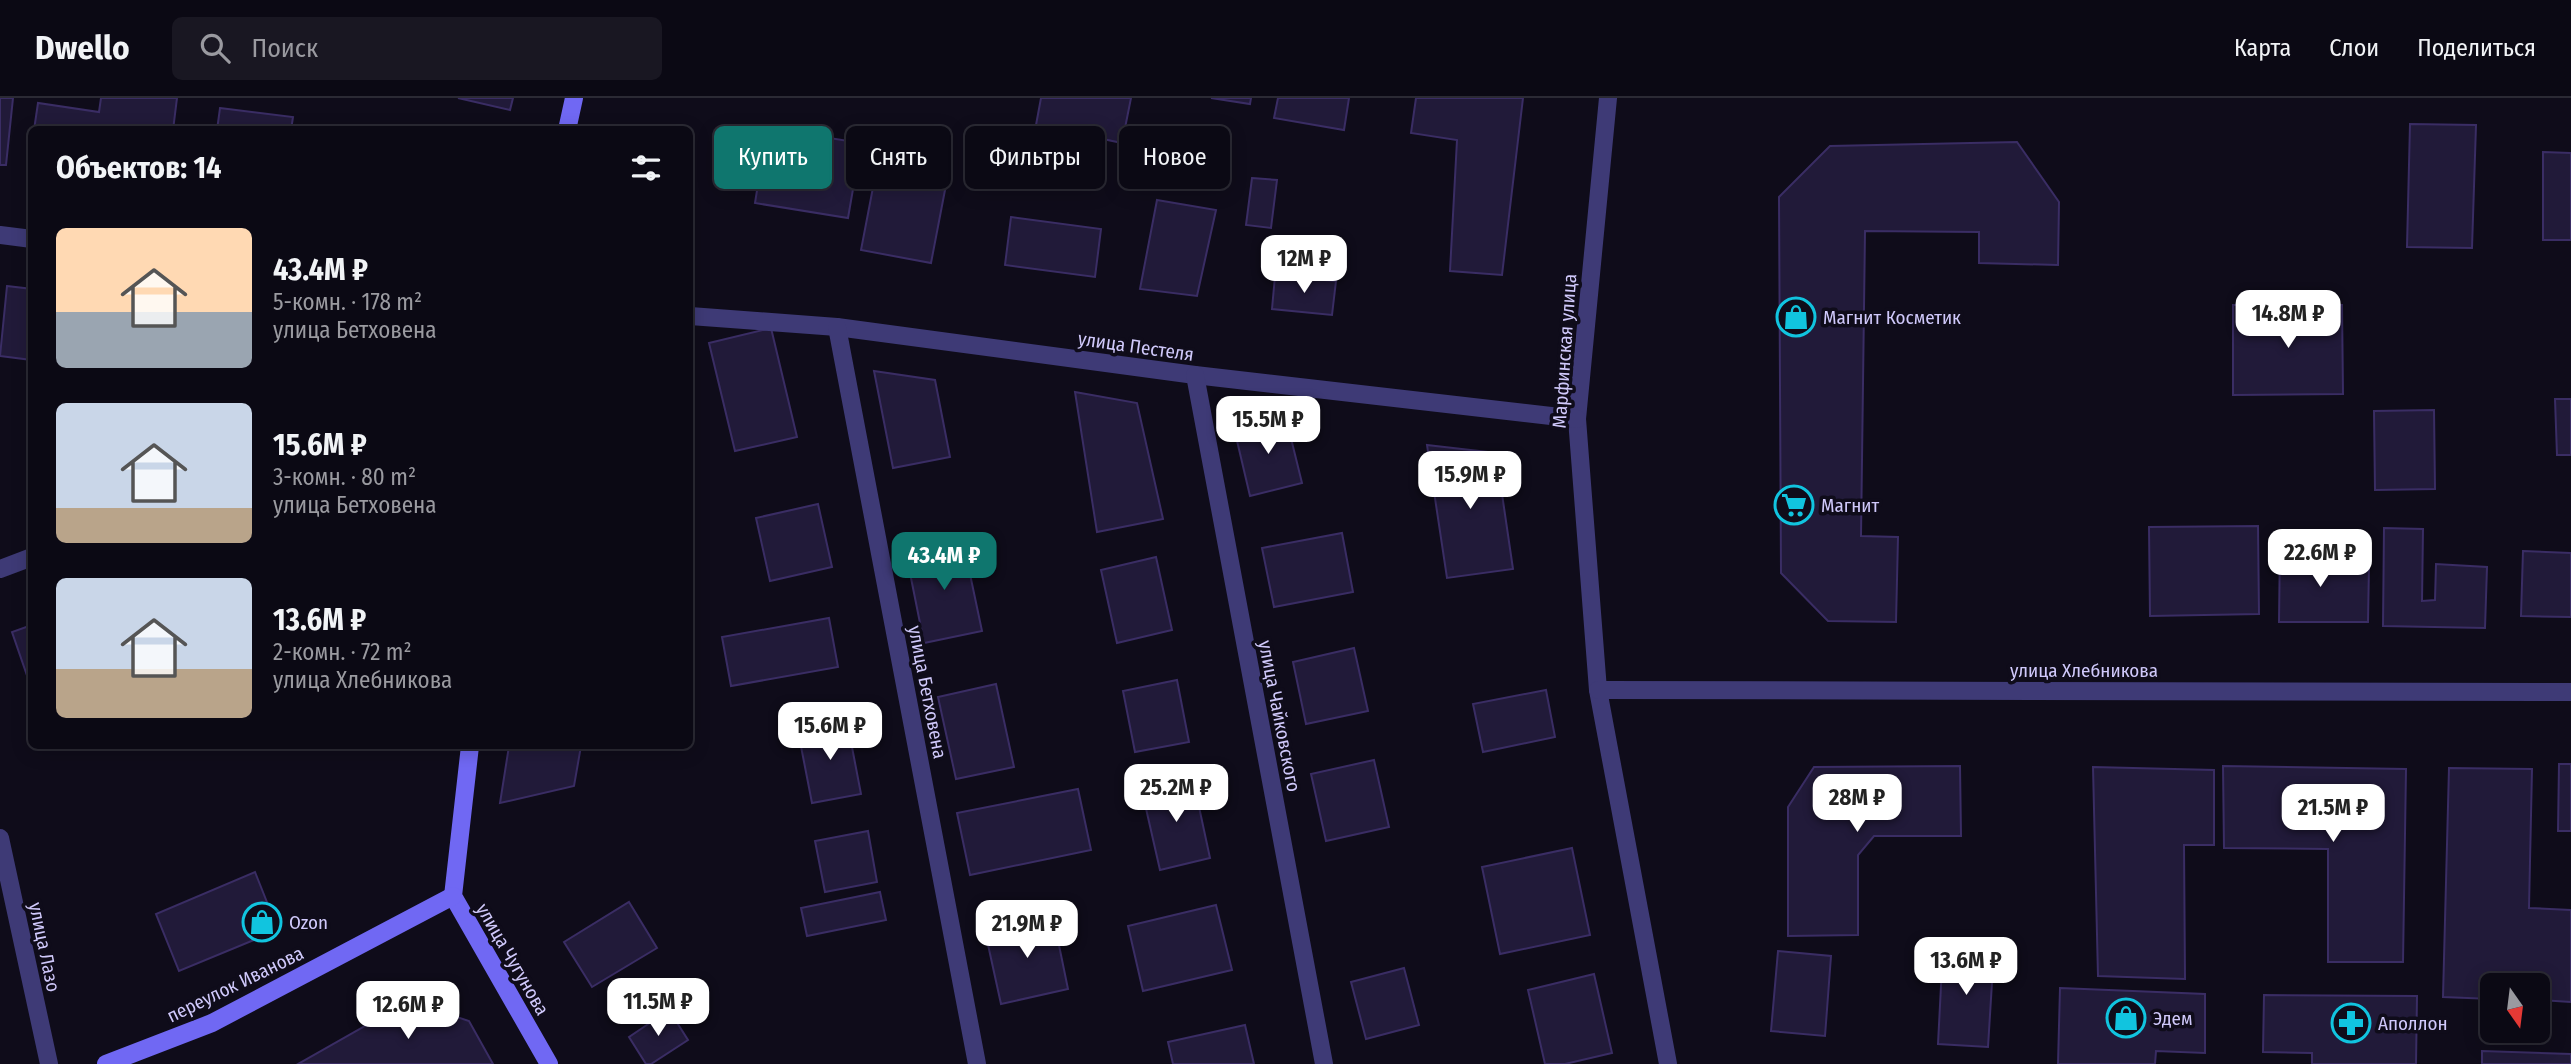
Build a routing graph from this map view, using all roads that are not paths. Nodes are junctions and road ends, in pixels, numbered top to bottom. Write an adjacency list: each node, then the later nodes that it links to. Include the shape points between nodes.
1 (574, 98): 3 (street)
2 (1608, 98): 9 (street, Марфинская улица)
3 (569, 126)
4 (0, 235): 5 (street)
5 (28, 238)
6 (693, 316): 7 (street, улица Пестеля)
7 (837, 327): 8 (street, улица Пестеля); 20 (street, улица Бетховена)
8 (1195, 375): 9 (street, улица Пестеля); 21 (street, улица Чайковского)
9 (1577, 419): 12 (street, Марфинская улица)
10 (28, 558): 11 (street)
11 (0, 569)
12 (1598, 690): 13 (street, улица Хлебникова); 22 (street, Марфинская улица)
13 (2571, 692)
14 (470, 749): 16 (street, улица Чугунова)
15 (0, 838): 17 (street, улица Лазо)
16 (453, 896): 18 (street, переулок Иванова, via 212,1023); 19 (street, улица Чугунова)
17 (50, 1064)
18 (106, 1064)
19 (549, 1064)
20 (977, 1064)
21 (1324, 1064)
22 (1668, 1064)

